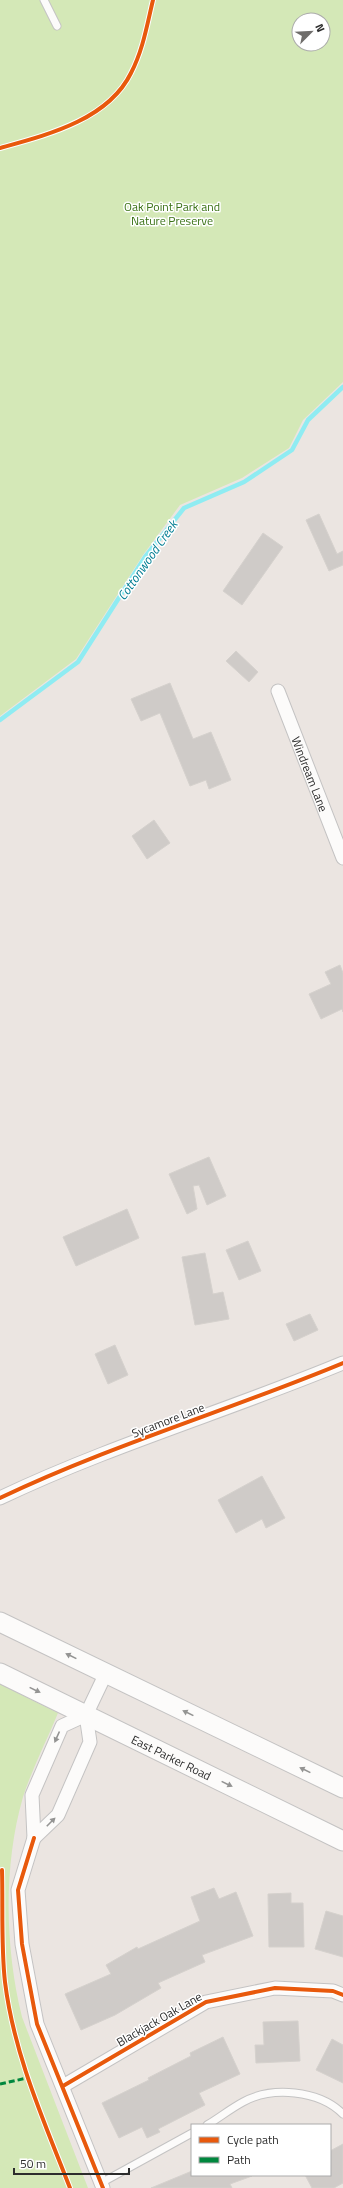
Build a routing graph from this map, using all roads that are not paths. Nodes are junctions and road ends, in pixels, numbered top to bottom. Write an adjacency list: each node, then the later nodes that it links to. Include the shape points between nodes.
1 (44, 0): 2 (lane)
2 (57, 26)
3 (278, 691): 4 (street, Windream Lane)
4 (343, 858)
5 (343, 1363): 6 (street, Sycamore Lane, via 60,1471)
6 (0, 1498)
7 (0, 1622): 9 (main road, one-way to 7)
8 (0, 1673): 10 (main road, East Parker Road, one-way to 10)
9 (106, 1673): 10 (street); 11 (main road, one-way to 9)
10 (86, 1715): 12 (street, one-way to 10, via 58,1815 90,1742); 12 (street, one-way to 12, via 62,1726 32,1795); 13 (main road, East Parker Road, one-way to 13)
11 (343, 1788)
12 (34, 1838): 15 (street, via 18,1890 22,1944 37,2024)
13 (343, 1841)
14 (343, 1995): 15 (street, Blackjack Oak Lane, via 332,1991 275,1988 206,2002)
15 (63, 2086): 19 (street)
16 (343, 2114): 17 (lane, via 337,2108 314,2097 294,2093 266,2093 244,2101)
17 (209, 2124)
18 (191, 2134): 19 (lane)
19 (102, 2186)

